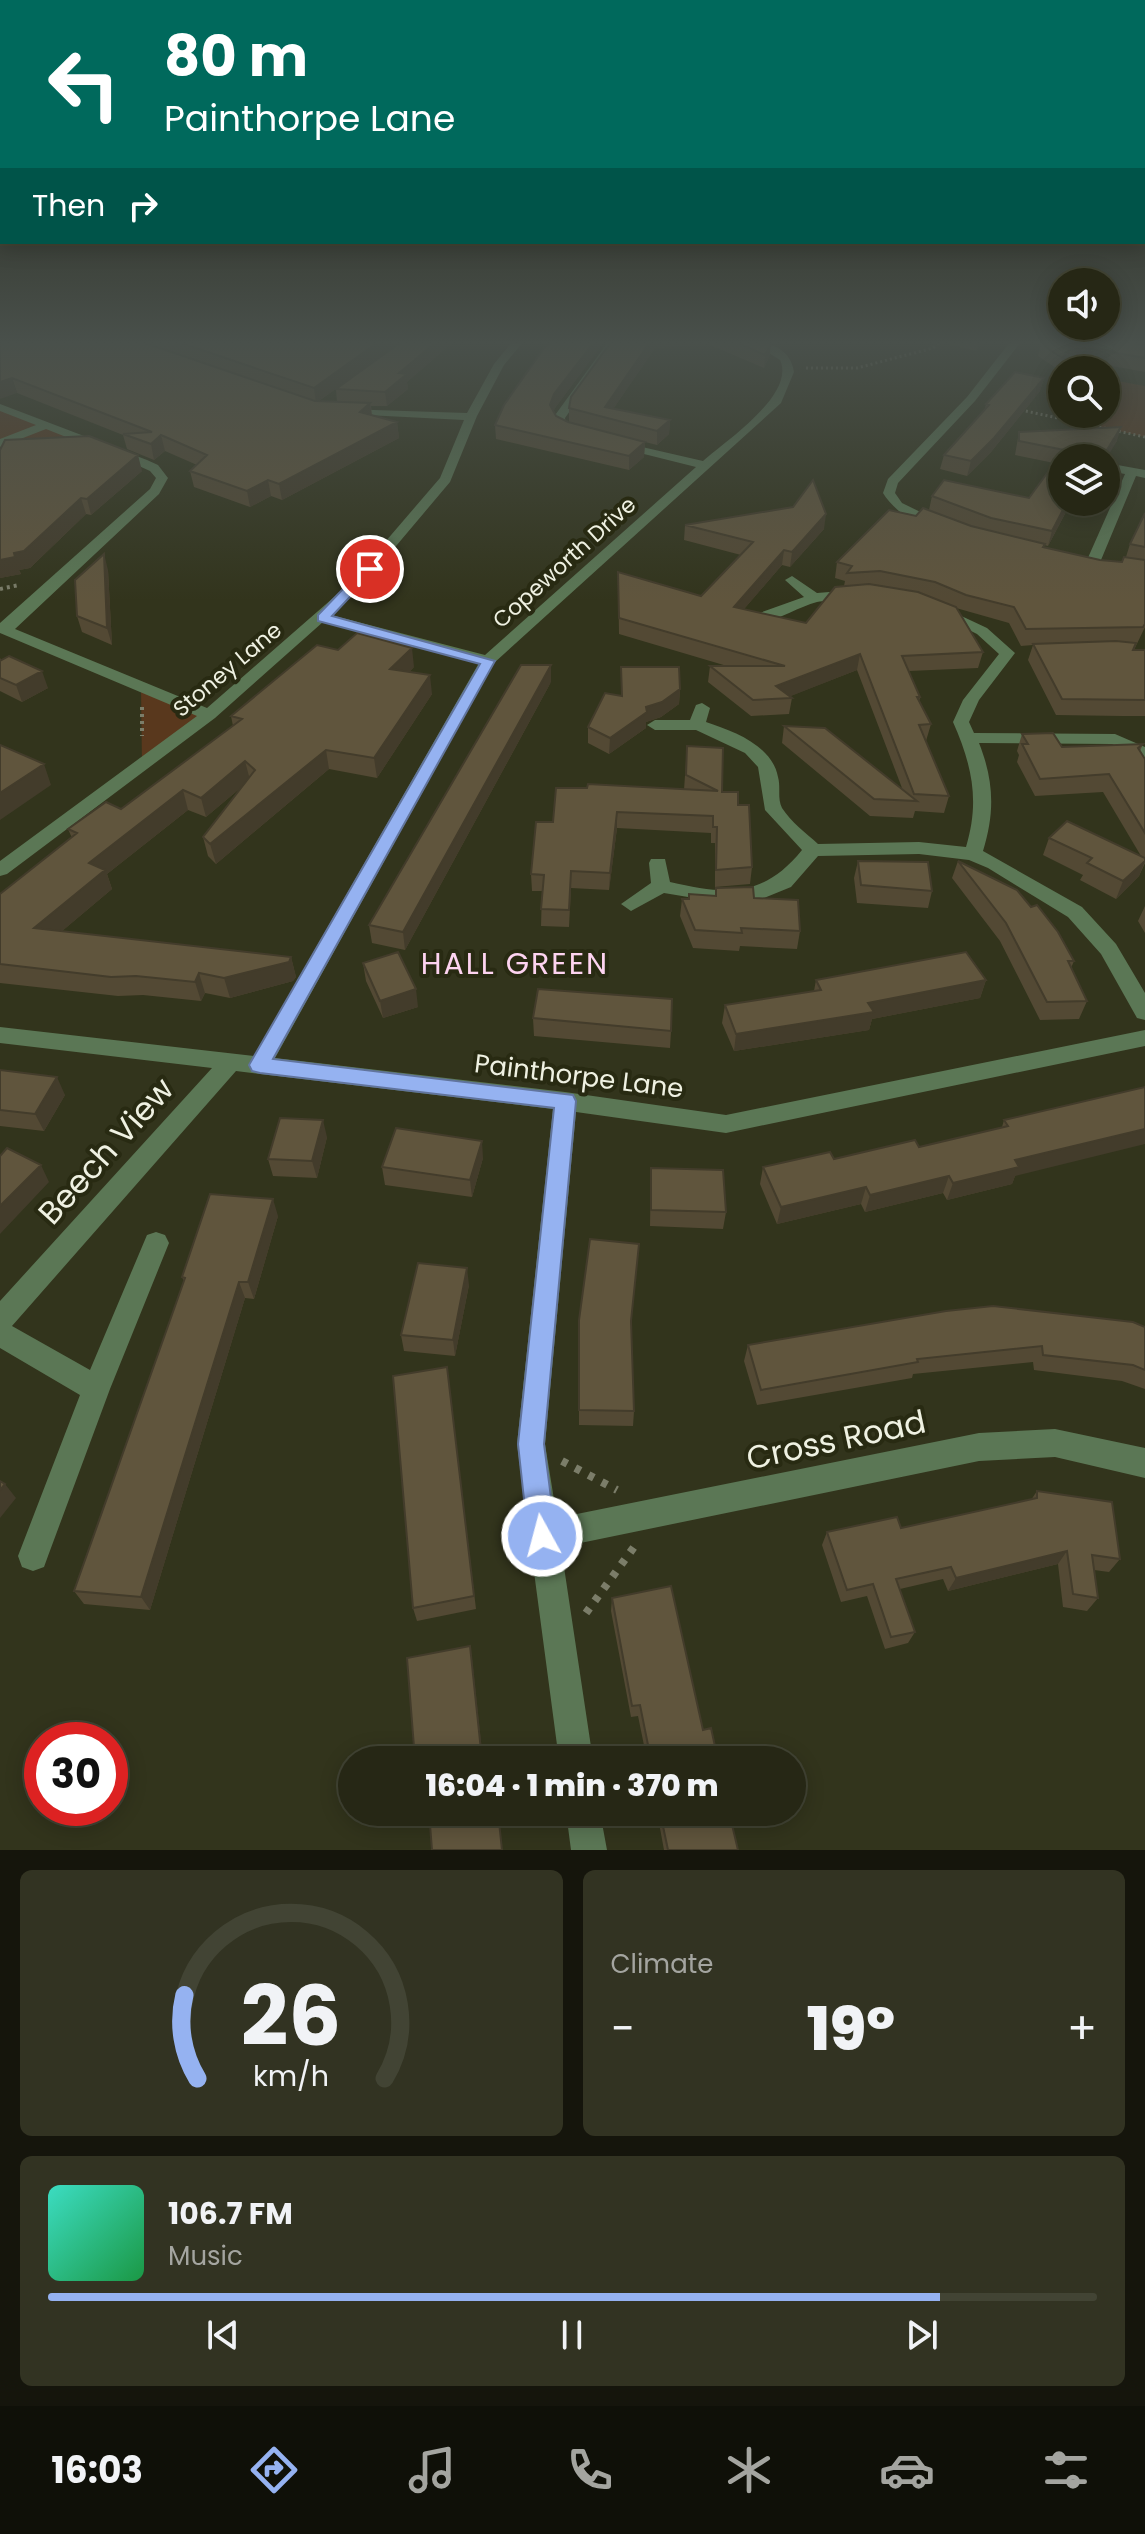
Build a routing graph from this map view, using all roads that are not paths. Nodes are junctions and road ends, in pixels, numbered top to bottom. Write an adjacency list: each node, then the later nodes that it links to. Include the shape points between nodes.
1 (38, 428): 9 (street)
2 (55, 428): 20 (street, via 154,468 161,484)
3 (466, 428): 18 (street, Stoney Lane, via 446,479)
4 (567, 428): 7 (street)
5 (745, 428): 10 (street, Copeworth Drive)
6 (943, 428): 12 (street, via 892,482 889,493 897,506)
7 (587, 436)
8 (601, 440): 10 (street)
9 (0, 443)
10 (702, 465): 23 (street, Copeworth Drive)
11 (1138, 473): 13 (street, via 1101,562)
12 (949, 530)
13 (1080, 557)
14 (792, 580): 16 (street)
15 (872, 596): 16 (street)
16 (814, 598): 19 (street)
17 (921, 604): 21 (street, via 964,620)
18 (323, 618): 23 (street); 24 (street, Stoney Lane)
19 (759, 618)
20 (2, 629): 24 (street)
21 (1007, 653): 22 (street); 26 (street, via 971,695 961,722)
22 (1025, 655)
23 (488, 661): 39 (street, Copeworth Drive)
24 (209, 715): 31 (street, Stoney Lane)
25 (655, 725): 28 (street, via 699,717 739,742 765,764 771,804)
26 (969, 738): 27 (street, via 1115,739); 29 (street, via 986,798)
27 (1145, 753)
28 (813, 850): 29 (street, via 919,848); 32 (street, via 781,884 761,892 708,895)
29 (973, 854): 34 (street, via 1075,912)
30 (658, 863): 32 (street)
31 (0, 870)
32 (661, 886): 33 (street)
33 (631, 904)
34 (1135, 974): 35 (street)
35 (1145, 1012)
36 (0, 1035): 38 (street, Painthorpe Lane)
37 (1145, 1038): 40 (street, Painthorpe Lane, via 726,1124)
38 (231, 1062): 39 (street, Painthorpe Lane); 42 (street, Beech View)
39 (260, 1065): 40 (street, Painthorpe Lane)
40 (565, 1101): 46 (street, via 531,1444)
41 (156, 1243): 44 (street)
42 (0, 1320)
43 (0, 1334): 44 (street)
44 (96, 1389): 47 (street)
45 (1145, 1463): 46 (street, Cross Road, via 1055,1443 979,1447)
46 (542, 1536): 48 (street)
47 (33, 1556)
48 (574, 1746)
49 (585, 1826): 50 (street)
50 (589, 1850)

